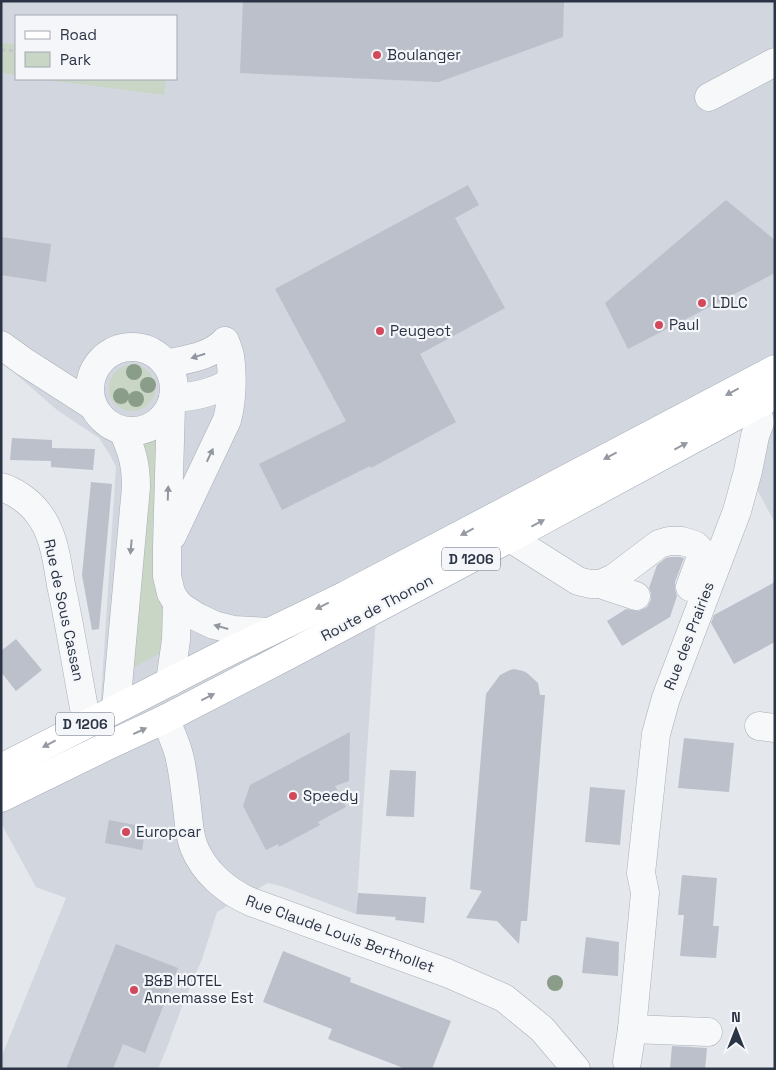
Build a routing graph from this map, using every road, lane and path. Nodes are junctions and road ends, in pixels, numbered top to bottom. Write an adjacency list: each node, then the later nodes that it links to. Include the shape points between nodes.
1 (1, 50): 2 (path)
2 (15, 51)
3 (775, 62): 4 (street)
4 (709, 97)
5 (1, 345): 11 (street)
6 (166, 364): 8 (street, one-way to 6, via 230,356 225,341 218,348 199,356); 10 (street, via 174,380); 11 (street, via 151,351 139,348 126,347 108,354 95,368 90,380)
7 (775, 369): 20 (main road, Route de Thonon / D 1206, one-way to 20, via 354,591)
8 (231, 382): 10 (street, via 215,391); 15 (street, one-way to 8, via 227,420)
9 (765, 400): 14 (main road, Route de Thonon / D 1206, one-way to 9); 27 (street, Rue des Prairies, via 737,511 666,698 656,734)
10 (172, 402): 12 (street, via 165,416 155,425 143,430); 15 (street, one-way to 10)
11 (93, 406): 12 (street, via 98,416)
12 (123, 431): 22 (street, one-way to 22, via 133,456 136,487)
13 (1, 487): 24 (street, Rue de Sous Cassan, via 13,492 38,513 52,541)
14 (510, 538): 16 (street, via 578,581); 23 (main road, Route de Thonon / D 1206, one-way to 14)
15 (166, 547): 18 (street, via 169,584)
16 (600, 584): 17 (street); 19 (street, via 614,578 658,544 682,541 695,545 701,551)
17 (636, 596)
18 (177, 603): 20 (street, one-way to 18, via 214,625); 21 (street)
19 (684, 604)
20 (269, 632): 21 (main road, Route de Thonon / D 1206)
21 (170, 682): 22 (main road, Route de Thonon / D 1206); 23 (main road)
22 (116, 708): 24 (main road, Route de Thonon / D 1206)
23 (165, 719): 26 (main road, Route de Thonon / D 1206, one-way to 23); 32 (street, Rue Claude Louis Berthollet, via 179,753 194,847 221,884 251,902 447,973 504,998 542,1030)
24 (87, 724): 25 (main road, Route de Thonon / D 1206, one-way to 25)
25 (1, 768)
26 (1, 798)
27 (641, 873): 28 (street, via 633,884); 29 (street, via 645,893)
28 (622, 981)
29 (632, 1029): 30 (street); 31 (street)
30 (708, 1032)
31 (627, 1062)
32 (576, 1069)

